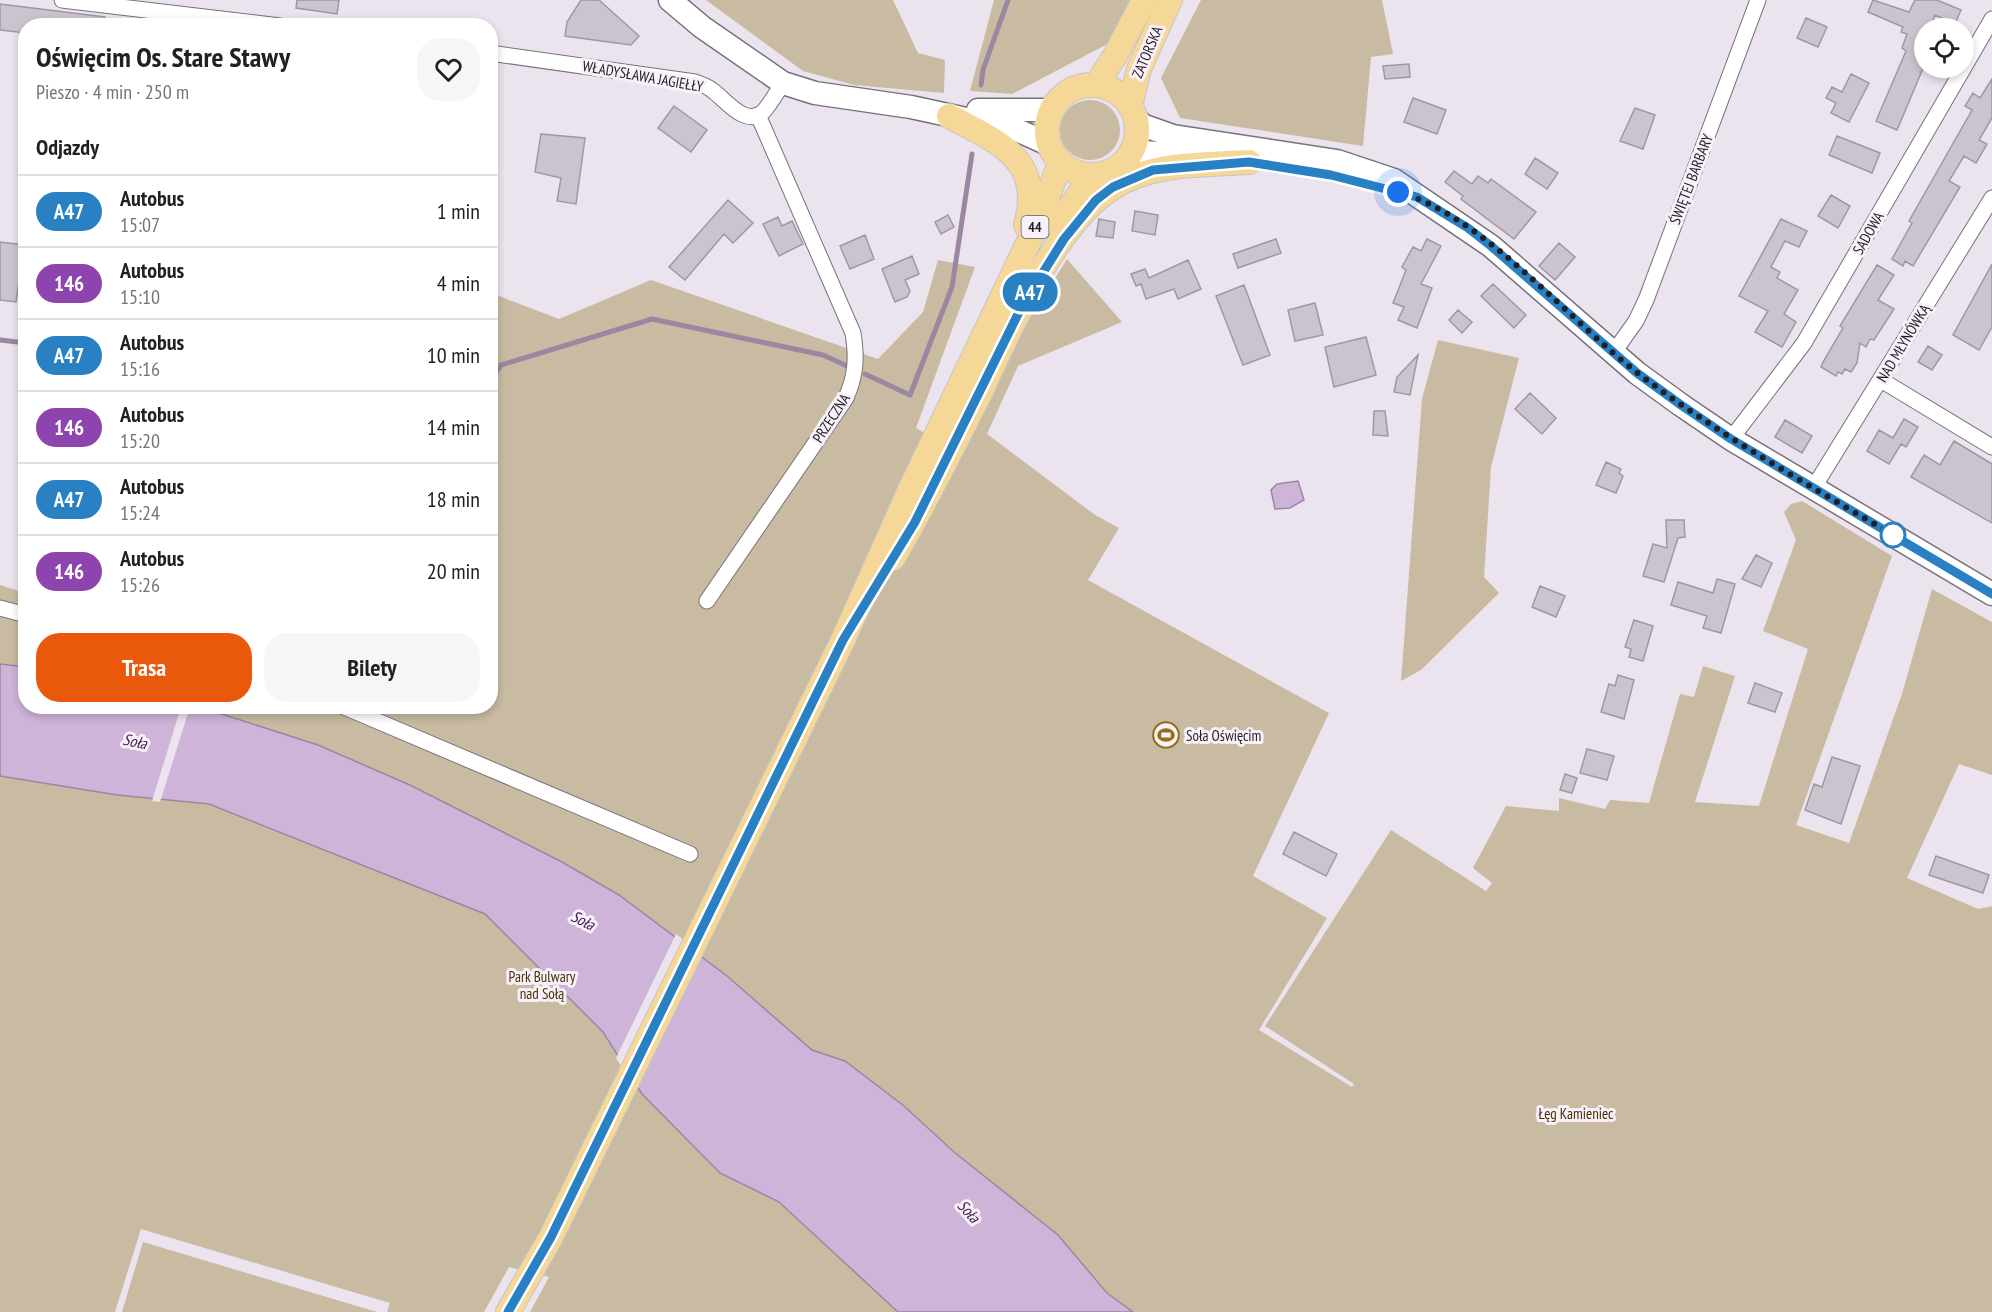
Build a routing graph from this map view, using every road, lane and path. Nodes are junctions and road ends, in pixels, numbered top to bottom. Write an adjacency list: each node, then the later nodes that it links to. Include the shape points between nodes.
1 (62, 0): 6 (street)
2 (669, 0): 9 (street)
3 (1144, 0): 10 (main road, ZATORSKA)
4 (1170, 0): 13 (main road, ZATORSKA, via 1139,69)
5 (1758, 0): 23 (street, ŚWIĘTEJ BARBARY, via 1646,300 1632,328)
6 (202, 18)
7 (1992, 19): 25 (street, SADOWA, via 1804,343)
8 (498, 54): 14 (street, WŁADYSŁAWA JAGIEŁŁY, via 695,82 710,88 742,115)
9 (783, 83): 11 (street, via 815,93); 14 (street)
10 (1096, 85): 12 (main road, via 1070,91); 13 (main road, via 1109,88)
11 (911, 107): 12 (street); 15 (street)
12 (1051, 110): 17 (main road, 44, via 1047,121)
13 (1132, 112): 16 (main road, via 1137,129); 20 (street, via 1142,125 1184,139 1311,156 1359,167 1394,180)
14 (758, 115): 29 (street, PRZECZNA, via 853,333 857,358 855,377 846,398)
15 (949, 116): 17 (street, via 1017,129); 22 (main road, via 1005,146 1019,161 1030,184)
16 (1132, 151): 18 (street); 19 (main road, via 1115,169)
17 (1054, 153): 19 (main road, via 1080,174); 22 (main road, 44, via 1040,218)
18 (1249, 162): 20 (street, via 1331,175); 22 (main road, via 1153,170 1113,187 1078,219)
19 (1092, 176): 22 (main road, 44)
20 (1417, 197): 23 (street, via 1491,246)
21 (1992, 198): 24 (street, NAD MŁYNÓWKĄ)
22 (1014, 298): 34 (main road, 44, via 904,502 843,640 551,1237)
23 (1614, 351): 25 (street, via 1637,373)
24 (1881, 380): 26 (street); 27 (street, NAD MŁYNÓWKĄ)
25 (1731, 439): 27 (street)
26 (1992, 447)
27 (1814, 487): 28 (street)
28 (1992, 594)
29 (707, 601)
30 (0, 608): 31 (street)
31 (18, 613)
32 (361, 714): 33 (street)
33 (690, 854)
34 (508, 1312)

